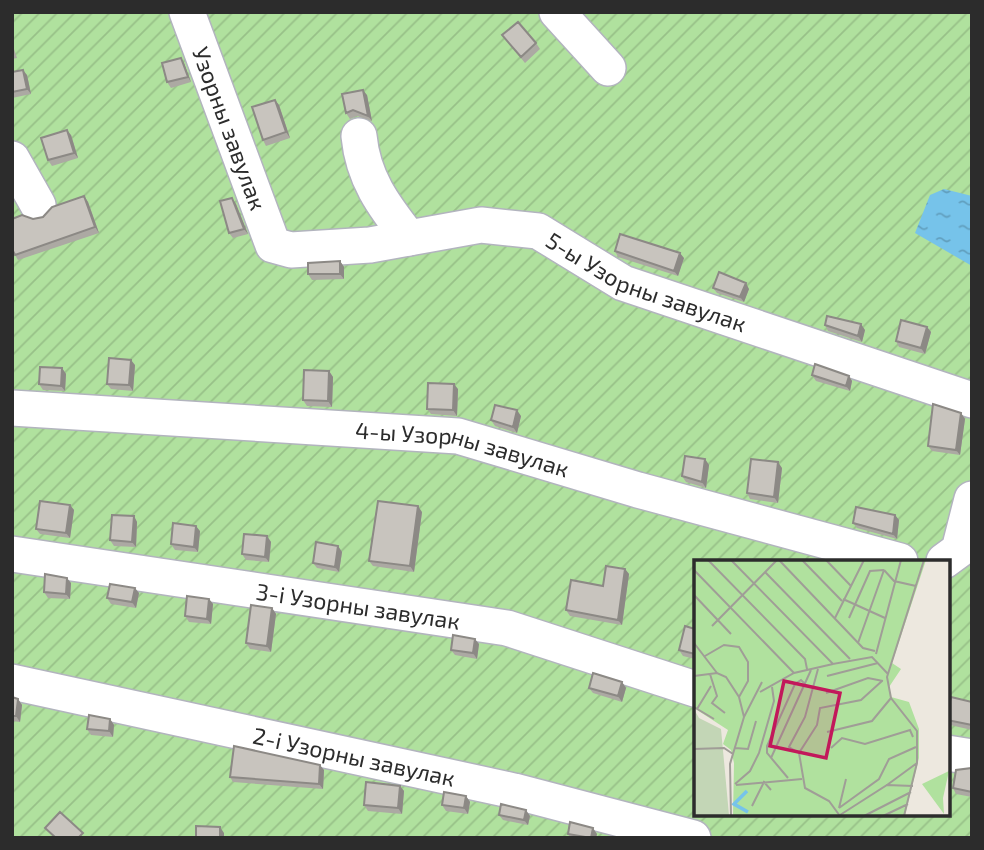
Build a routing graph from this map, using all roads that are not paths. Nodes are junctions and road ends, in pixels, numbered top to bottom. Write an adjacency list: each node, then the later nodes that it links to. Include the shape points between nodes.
1 (187, 12): 8 (lane, Узорны завулак)
2 (557, 12): 3 (lane)
3 (608, 68)
4 (359, 136): 7 (lane, via 369,181)
5 (12, 159): 6 (lane)
6 (38, 205)
7 (409, 238): 8 (lane, 5-ы Узорны завулак, via 291,250); 9 (lane, 5-ы Узорны завулак, via 481,225 538,231 623,283)
8 (273, 245)
9 (972, 400)
10 (12, 408): 13 (lane, 4-ы Узорны завулак, via 458,436)
11 (972, 499): 14 (lane, via 958,550)
12 (12, 554): 16 (lane, 3-і Узорны завулак, via 507,628)
13 (896, 560)
14 (945, 560)
15 (12, 682): 19 (lane, 2-і Узорны завулак, via 514,791)
16 (694, 689)
17 (949, 753): 18 (lane)
18 (972, 757)
19 (693, 838)

